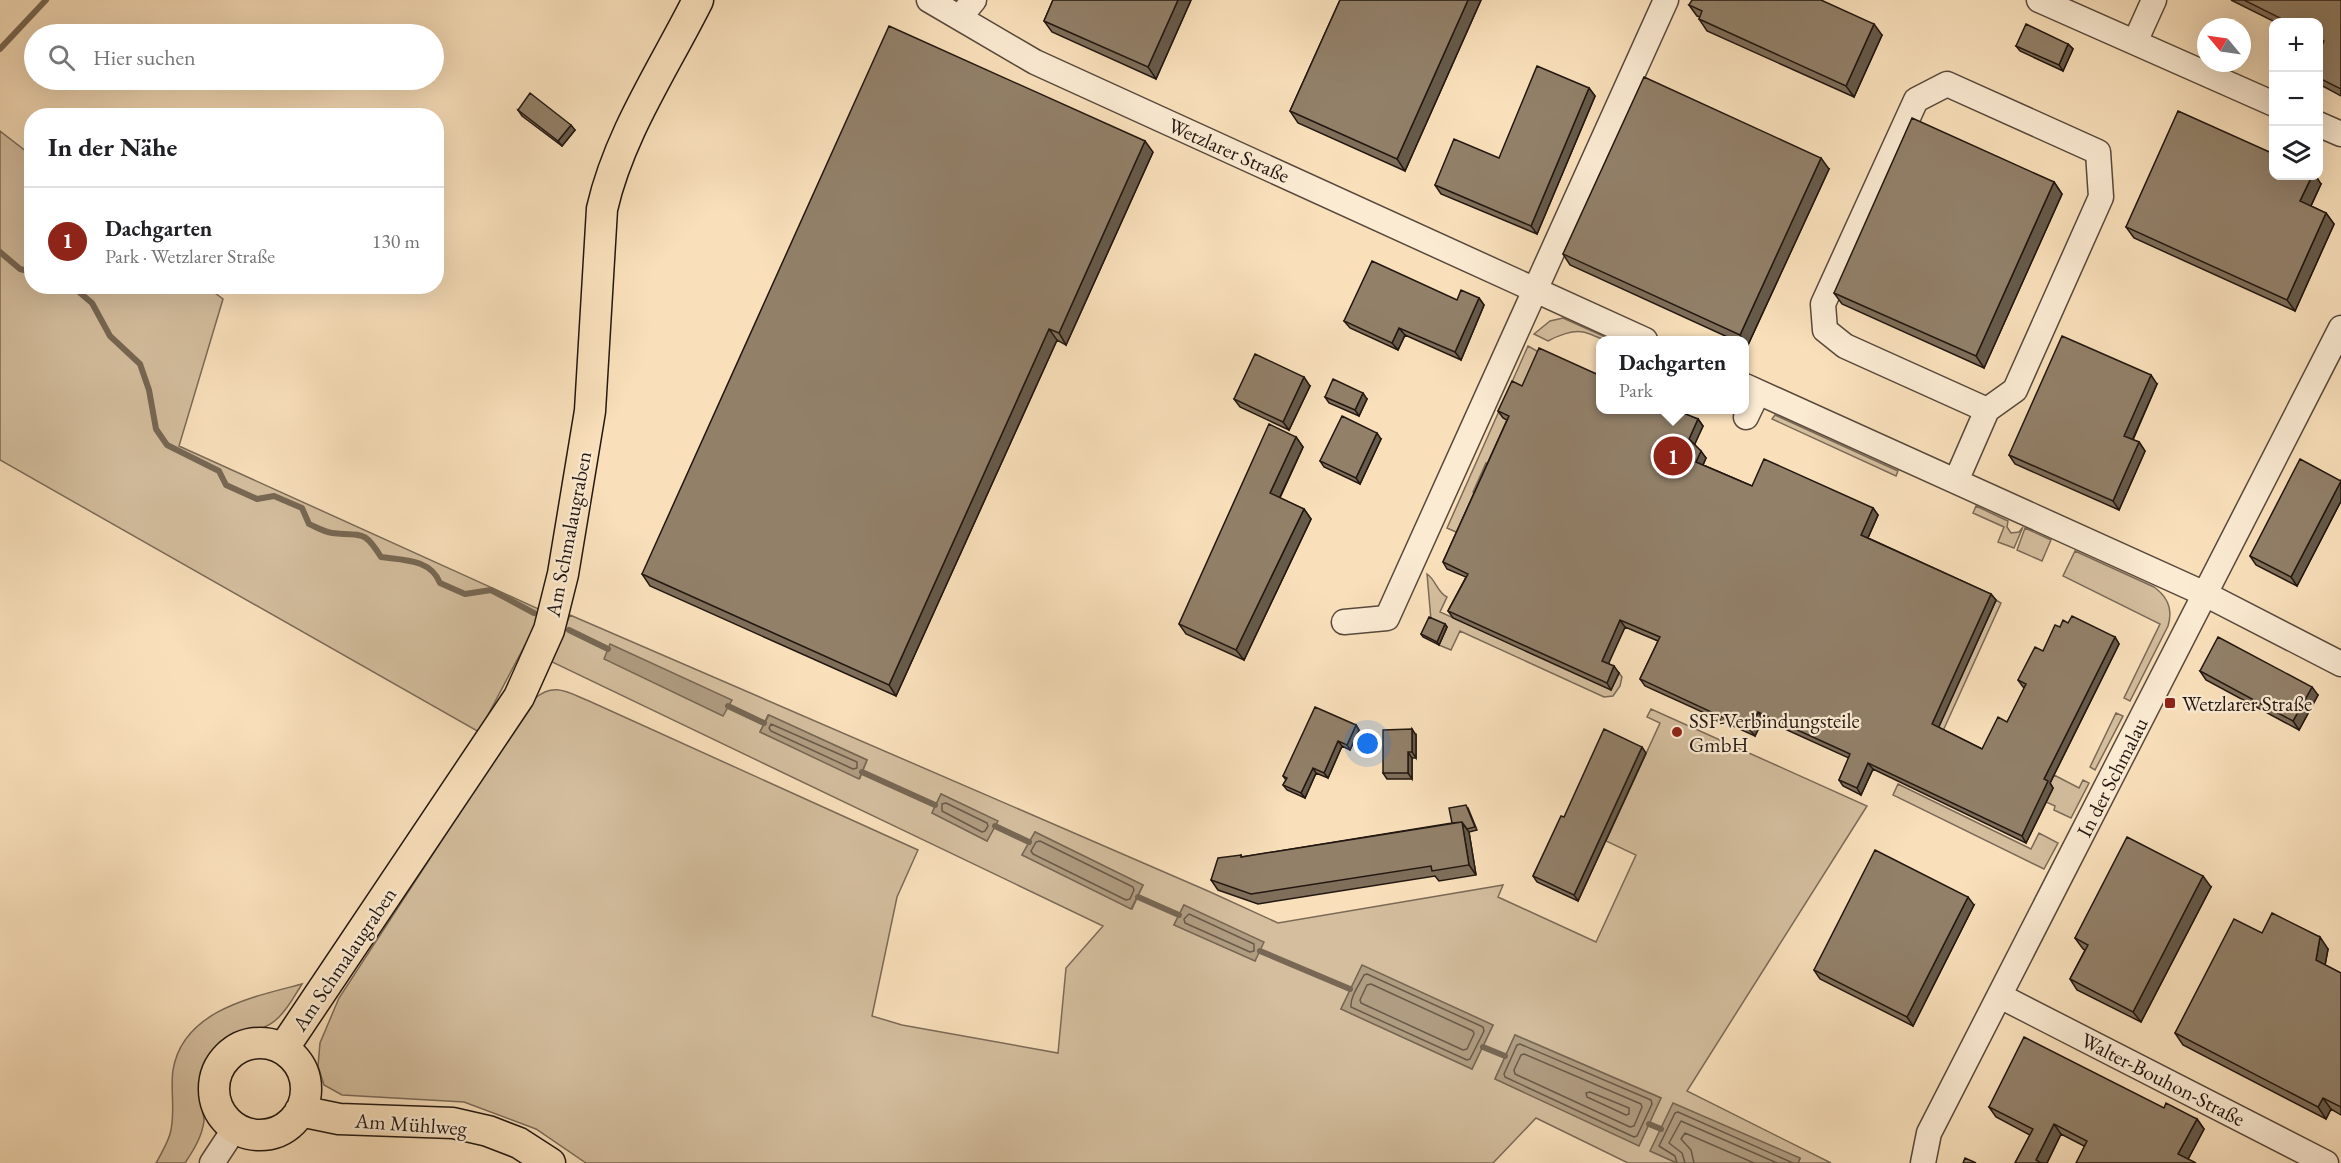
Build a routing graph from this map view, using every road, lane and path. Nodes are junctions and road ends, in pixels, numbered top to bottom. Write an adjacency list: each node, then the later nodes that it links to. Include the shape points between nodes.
1 (698, 0): 23 (main road, Am Schmalaugraben, via 608,182 602,209 590,411 564,574 549,630 519,698)
2 (929, 0): 6 (street, Wetzlarer Straße)
3 (1666, 0): 11 (street)
4 (2039, 0): 7 (street)
5 (2154, 0): 7 (street)
6 (967, 8): 11 (street, Wetzlarer Straße, via 1035,62)
7 (2135, 42): 8 (street)
8 (2269, 102)
9 (2323, 126): 10 (street)
10 (2341, 134)
11 (1535, 291): 13 (street, Wetzlarer Straße); 20 (street, via 1387,618)
12 (2341, 328): 19 (street, In der Schmalau)
13 (1636, 336)
14 (1751, 389): 18 (street)
15 (1987, 410): 15 (street, via 1845,346 1825,330 1823,304 1917,100 1947,84 2098,152 2101,197 2015,390); 18 (street)
16 (1744, 414): 17 (street)
17 (1742, 423)
18 (1956, 481): 19 (street)
19 (2205, 594): 21 (street); 22 (street, In der Schmalau)
20 (1344, 622)
21 (2341, 664)
22 (2000, 996): 28 (street, In der Schmalau, via 1929,1132); 29 (street, Walter-Bouhon-Straße)
23 (283, 1049): 24 (main road, via 294,1058 304,1077 305,1098); 25 (main road, via 252,1043 237,1049 216,1072 216,1104 223,1118)
24 (300, 1111): 25 (main road, via 283,1129 271,1134 247,1134); 27 (main road, Am Mühlweg, via 339,1119 453,1123 519,1143)
25 (235, 1128): 26 (street)
26 (212, 1163)
27 (550, 1163)
28 (1923, 1163)
29 (2326, 1163)

